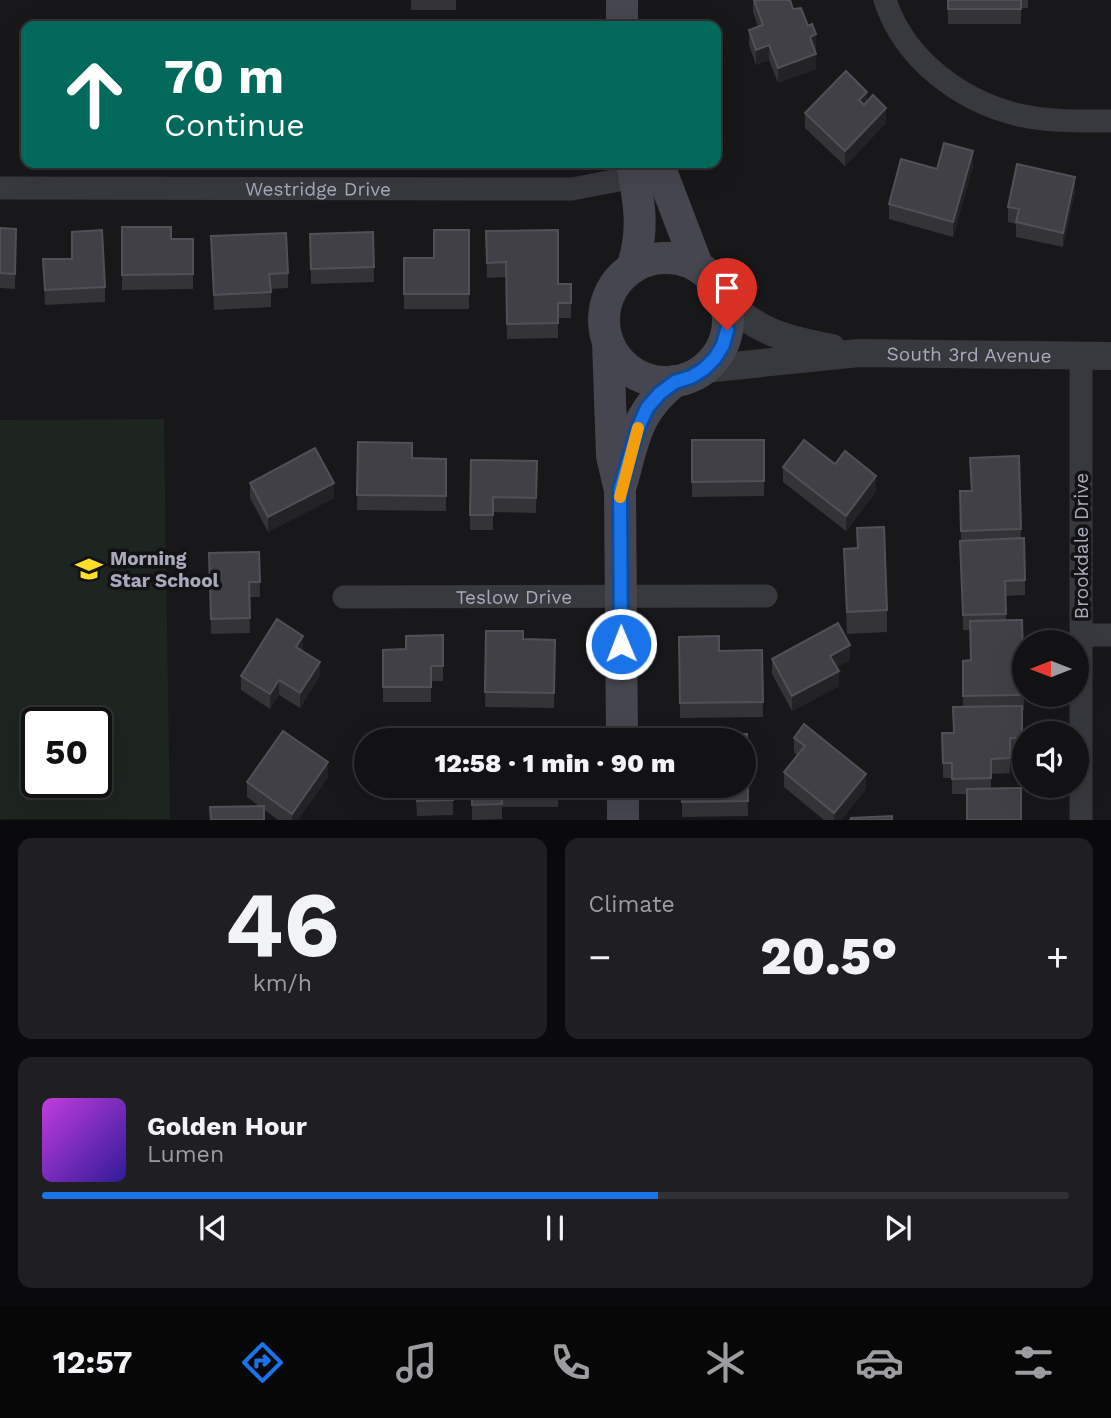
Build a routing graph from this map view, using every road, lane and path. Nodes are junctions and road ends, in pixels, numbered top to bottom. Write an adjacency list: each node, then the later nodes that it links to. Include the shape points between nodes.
1 (885, 0): 2 (street, via 902,36 931,70 988,106 1067,122)
2 (1111, 121)
3 (638, 168): 6 (street, Westridge Drive, via 572,188)
4 (641, 168): 8 (main road, via 641,235)
5 (642, 168): 7 (main road)
6 (0, 188)
7 (697, 265): 8 (main road, via 664,257); 9 (main road, via 719,286)
8 (632, 268): 10 (main road, via 610,294 604,326)
9 (725, 300): 11 (street, South 3rd Avenue, via 757,326 779,336); 14 (main road, via 728,315 723,345)
10 (608, 342): 15 (main road, via 628,369 650,379); 16 (main road, via 612,456)
11 (859, 354): 12 (street, South 3rd Avenue); 14 (street, South 3rd Avenue)
12 (1081, 356): 13 (street, South 3rd Avenue); 20 (street, Brookdale Drive)
13 (1111, 356)
14 (704, 369): 15 (main road)
15 (675, 382): 16 (main road, via 647,408)
16 (620, 490): 17 (main road)
17 (620, 596): 18 (street, Teslow Drive); 19 (street, Teslow Drive); 24 (main road)
18 (766, 596)
19 (344, 597)
20 (1081, 630)
21 (1089, 635): 22 (street)
22 (1111, 635)
23 (1081, 707): 27 (street, Brookdale Drive)
24 (622, 728)
25 (623, 798): 26 (main road)
26 (624, 820)
27 (1081, 820)

